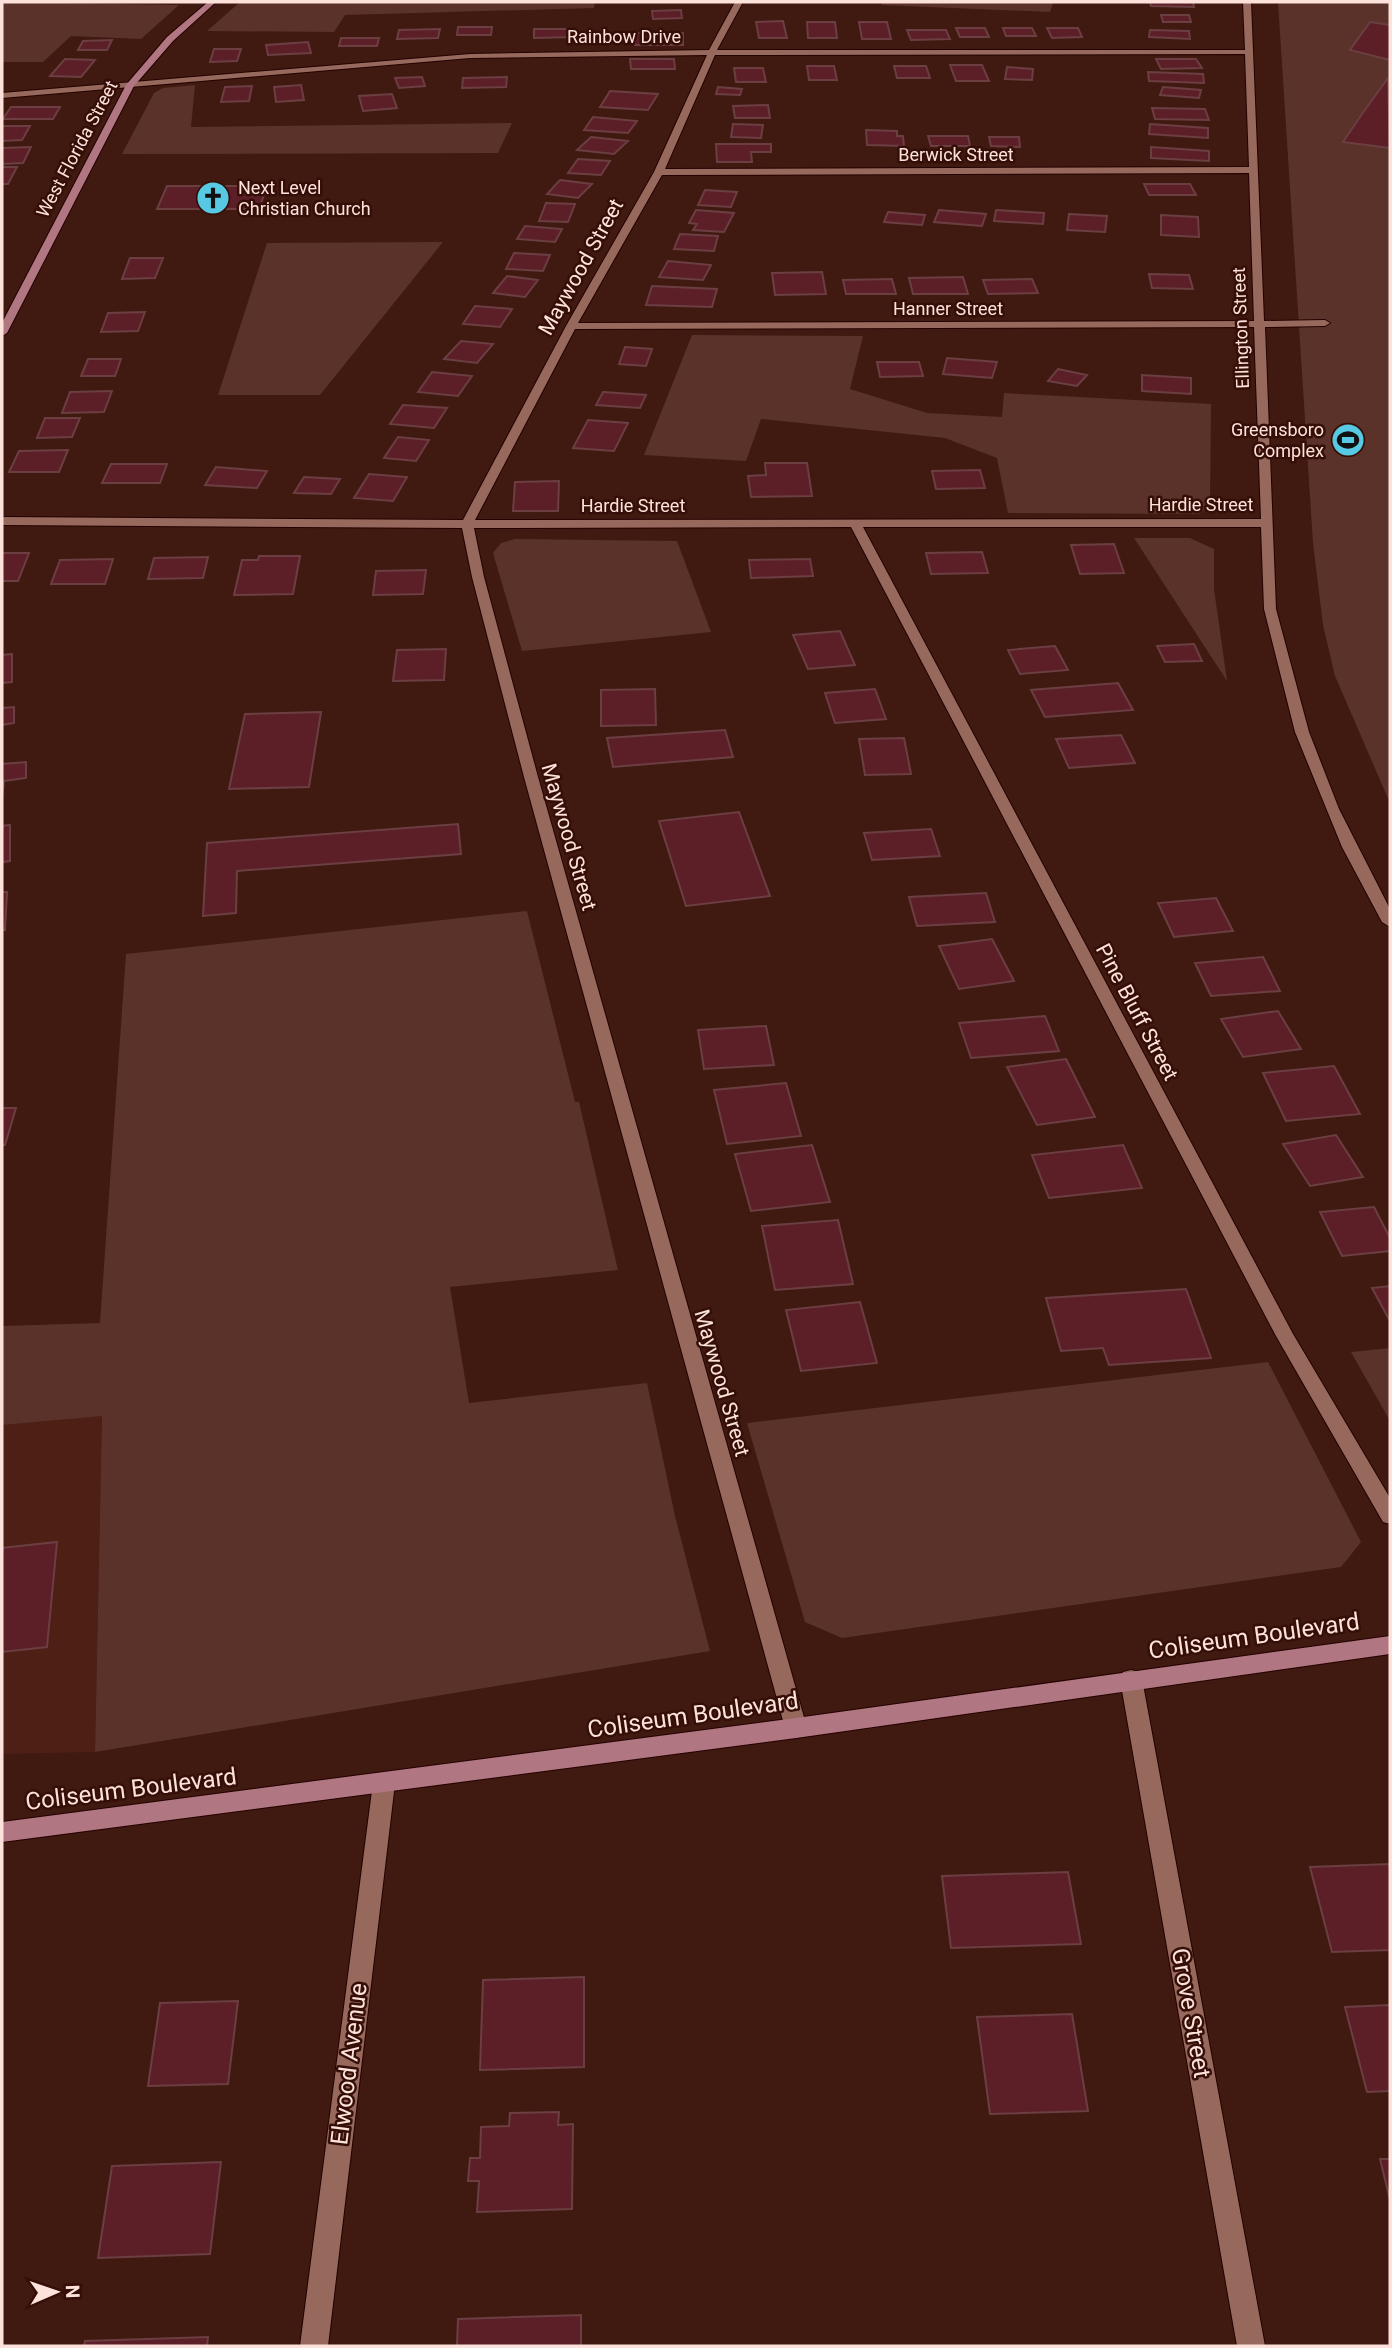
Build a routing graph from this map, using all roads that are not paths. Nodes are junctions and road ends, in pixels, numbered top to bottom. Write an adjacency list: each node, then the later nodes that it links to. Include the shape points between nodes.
1 (212, 2): 6 (main road, West Florida Street, via 170,39)
2 (739, 2): 5 (street, Maywood Street)
3 (1247, 2): 4 (street, Ellington Street)
4 (1248, 52): 5 (street, Rainbow Drive); 8 (street, Ellington Street)
5 (712, 53): 6 (street, Rainbow Drive, via 471,56); 9 (street, Maywood Street)
6 (130, 85): 7 (street, Rainbow Drive); 13 (main road, West Florida Street)
7 (2, 95)
8 (1253, 170): 9 (street, Berwick Street); 11 (street, Ellington Street)
9 (659, 172): 12 (street, Maywood Street)
10 (1325, 323): 11 (street, Hanner Street)
11 (1259, 324): 12 (street, Hanner Street); 16 (street, Ellington Street)
12 (571, 326): 17 (street, Maywood Street)
13 (2, 333)
14 (2, 521): 17 (street, Hardie Street)
15 (855, 523): 16 (street, Hardie Street); 17 (street, Hardie Street); 19 (street, Pine Bluff Street, via 1285,1336)
16 (1265, 523): 18 (street, Ellington Street, via 1270,609 1292,708 1310,761)
17 (467, 524): 22 (street, Maywood Street, via 531,777)
18 (1390, 922)
19 (1390, 1516)
20 (1390, 1645): 21 (main road, Coliseum Boulevard)
21 (1131, 1679): 22 (main road, Coliseum Boulevard); 26 (street, Grove Street)
22 (796, 1728): 23 (main road, Coliseum Boulevard)
23 (384, 1783): 24 (main road, Coliseum Boulevard); 25 (street, Elwood Avenue)
24 (2, 1832)
25 (314, 2346)
26 (1251, 2346)

